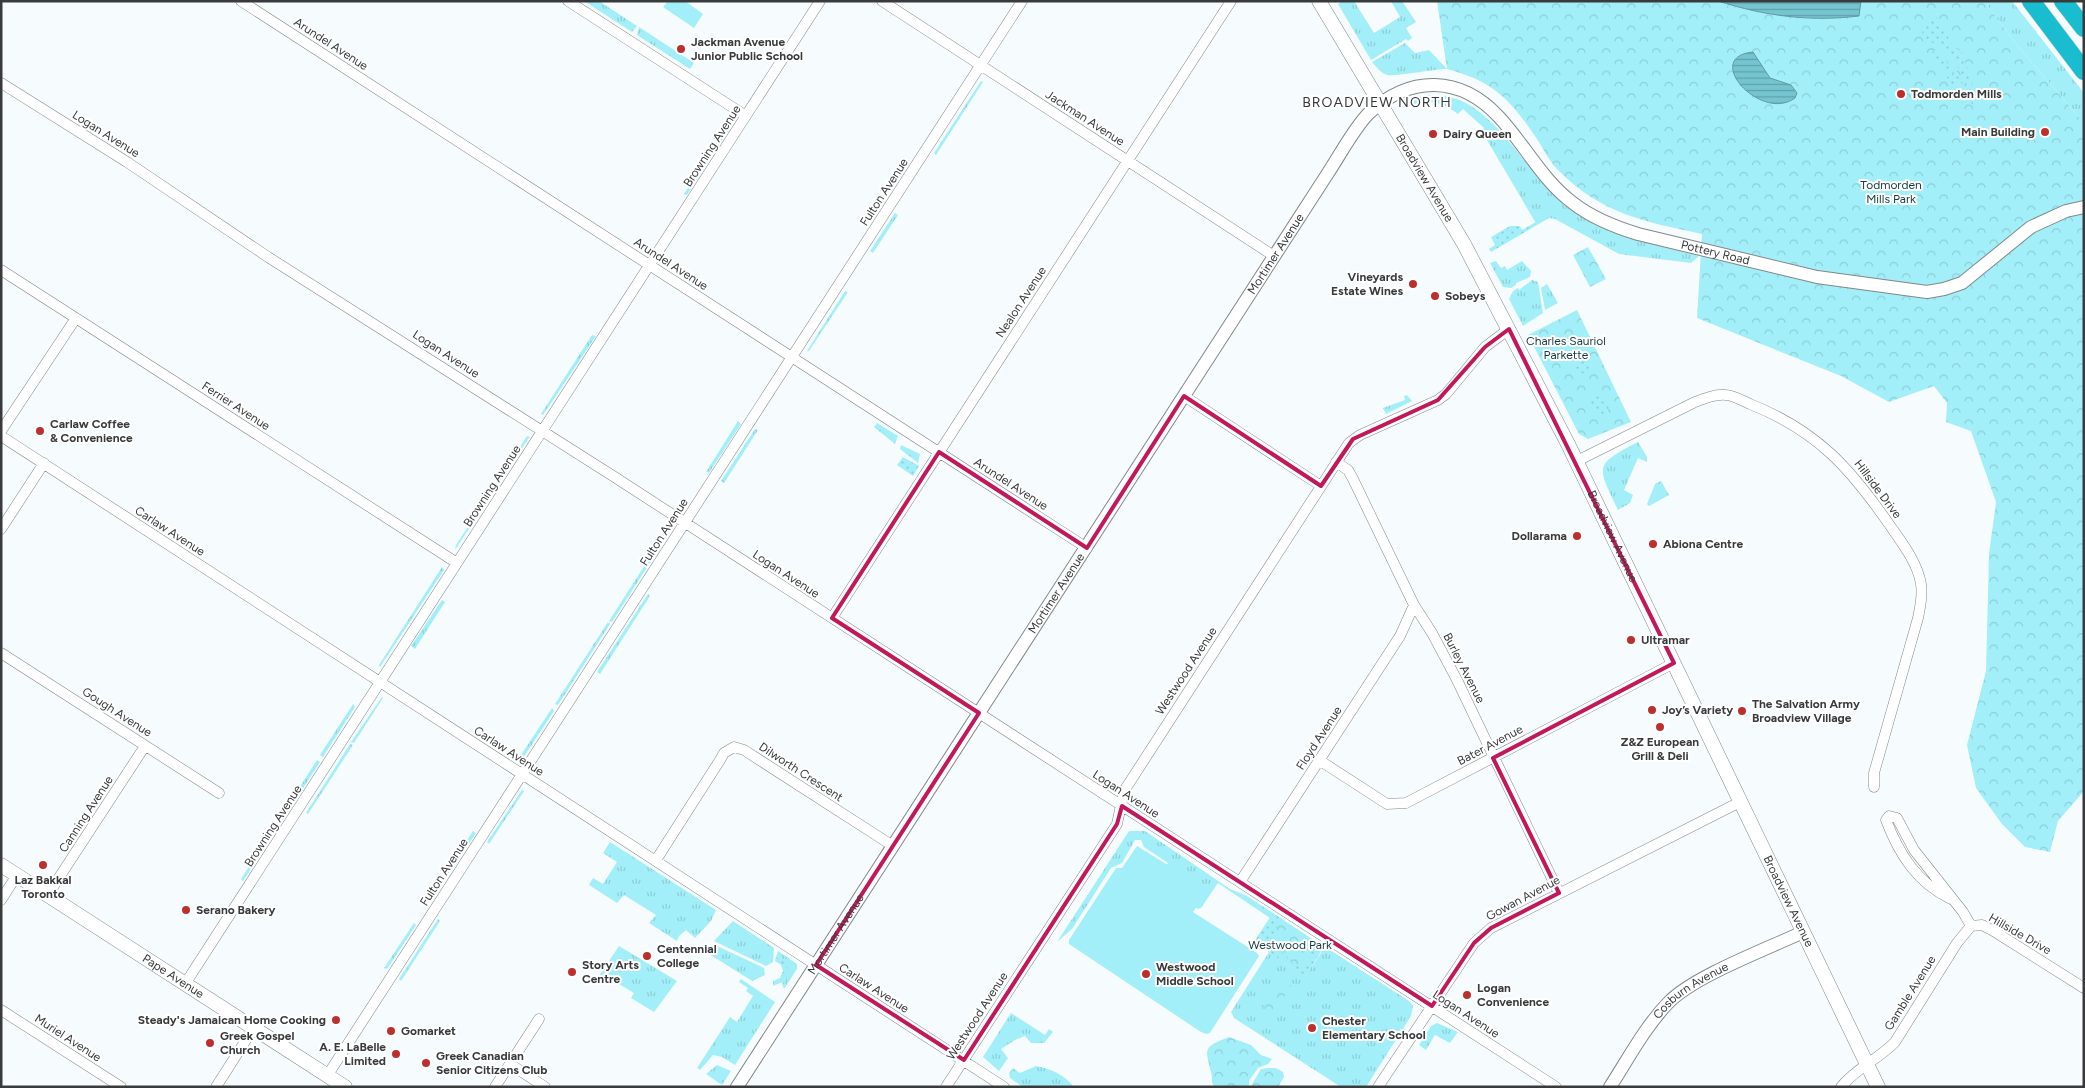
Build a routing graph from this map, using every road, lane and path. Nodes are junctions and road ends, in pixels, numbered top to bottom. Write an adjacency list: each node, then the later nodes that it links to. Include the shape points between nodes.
1 (241, 1): 19 (street, Arundel Avenue)
2 (568, 1): 15 (street)
3 (820, 1): 15 (street, Browning Avenue)
4 (882, 1): 11 (street, Jackman Avenue)
5 (1022, 1): 11 (street, Fulton Avenue)
6 (1232, 1): 16 (street, Nealon Avenue)
7 (1319, 1): 14 (main road, Broadview Avenue)
8 (2031, 1): 12 (highway)
9 (2063, 1): 10 (highway)
10 (2084, 28)
11 (980, 65): 16 (street, Jackman Avenue); 23 (street, Fulton Avenue)
12 (2084, 71)
13 (1, 83): 25 (street, Logan Avenue)
14 (1381, 104): 17 (street, Pottery Road, via 1394,94 1421,84 1450,87 1484,102 1561,193 1612,226 1796,272 1912,292 1935,291 1962,283 2031,227 2066,211); 18 (street, Mortimer Avenue, via 1368,114); 22 (main road, Broadview Avenue, via 1455,229)
15 (746, 116): 19 (street, Browning Avenue)
16 (1128, 160): 18 (street, Jackman Avenue); 28 (street, Nealon Avenue)
17 (2084, 207)
18 (1274, 256): 24 (street, Mortimer Avenue)
19 (649, 265): 23 (street, Arundel Avenue); 25 (street, Browning Avenue)
20 (1, 270): 21 (street, Ferrier Avenue)
21 (76, 318): 26 (street); 36 (street, Ferrier Avenue)
22 (1509, 329): 29 (main road, Broadview Avenue); 30 (street, Westwood Avenue, via 1485,346 1446,394 1423,408 1353,439)
23 (792, 357): 28 (street, Arundel Avenue); 33 (street, Fulton Avenue)
24 (1184, 396): 32 (street); 35 (street, Mortimer Avenue)
25 (542, 430): 33 (street, Logan Avenue); 36 (street, Browning Avenue)
26 (1, 431)
27 (1, 436): 31 (street, Carlaw Avenue)
28 (939, 452): 35 (street, Arundel Avenue); 38 (street, Nealon Avenue)
29 (1577, 461): 40 (main road, Broadview Avenue); 47 (street, Hillside Drive, via 1692,403 1727,395 1775,415 1816,440 1839,459 1858,480 1906,549 1921,583 1918,618 1874,773)
30 (1336, 462): 32 (street, Westwood Avenue); 37 (street, Burley Avenue, via 1348,470 1353,479)
31 (44, 463): 34 (street); 41 (street, Carlaw Avenue)
32 (1321, 486): 50 (street, Westwood Avenue, via 1124,791)
33 (685, 522): 38 (street, Logan Avenue); 46 (street, Fulton Avenue)
34 (1, 529)
35 (1087, 548): 42 (street, Mortimer Avenue)
36 (457, 563): 41 (street, Browning Avenue)
37 (1414, 605): 44 (street, Burley Avenue, via 1457,680); 45 (street, Floyd Avenue, via 1400,636)
38 (832, 618): 42 (street, Logan Avenue)
39 (1, 653): 43 (street, Gough Avenue)
40 (1674, 663): 44 (street, Bater Avenue); 49 (main road, Broadview Avenue)
41 (381, 682): 46 (street, Carlaw Avenue); 63 (street, Browning Avenue)
42 (979, 713): 50 (street, Logan Avenue); 51 (street, Mortimer Avenue)
43 (145, 746): 48 (street, Gough Avenue); 57 (street, Canning Avenue)
44 (1493, 758): 45 (street, Bater Avenue, via 1406,803 1396,805 1379,800); 56 (street, Burley Avenue)
45 (1319, 760): 55 (street, Floyd Avenue)
46 (522, 775): 52 (street, Carlaw Avenue); 72 (street, Fulton Avenue)
47 (1874, 787)
48 (219, 793)
49 (1740, 802): 56 (street, Gowan Avenue); 61 (main road, Broadview Avenue)
50 (1120, 805): 55 (street, Logan Avenue); 69 (street, Westwood Avenue, via 1116,824)
51 (893, 846): 52 (street, Dilworth Crescent, via 744,750 734,747 724,753); 62 (street, Mortimer Avenue)
52 (656, 860): 62 (street, Carlaw Avenue)
53 (1, 865): 54 (main road, Pape Avenue)
54 (17, 875): 57 (main road, Pape Avenue); 59 (street)
55 (1240, 882): 65 (street, Logan Avenue)
56 (1559, 894): 65 (street, Gowan Avenue, via 1491,928 1474,942)
57 (47, 896): 63 (main road, Pape Avenue)
58 (1951, 899): 58 (street, Hillside Drive, via 1914,850 1897,818 1889,816 1886,820 1903,857 1935,892); 60 (street, Hillside Drive)
59 (1, 900)
60 (1971, 926): 64 (street, Hillside Drive, via 1982,925 1992,930); 71 (street, Gamble Avenue, via 1895,1042)
61 (1803, 932): 71 (main road, Broadview Avenue); 83 (street, Cosburn Avenue, via 1699,981 1670,1001 1657,1015)
62 (816, 965): 69 (street, Carlaw Avenue); 78 (street, Mortimer Avenue)
63 (185, 984): 68 (main road, Pape Avenue)
64 (2084, 988)
65 (1432, 1006): 81 (street, Gowan Avenue); 82 (street, Logan Avenue)
66 (1, 1010): 73 (street, Muriel Avenue)
67 (539, 1019): 70 (street)
68 (253, 1029): 72 (main road, Pape Avenue); 74 (street)
69 (964, 1060): 79 (street, Westwood Avenue); 80 (street, Carlaw Avenue)
70 (510, 1064): 76 (street); 77 (street)
71 (1866, 1064): 84 (street, Gamble Avenue, via 1848,1077); 85 (main road, Broadview Avenue)
72 (328, 1076): 75 (main road, Pape Avenue)
73 (121, 1087)
74 (216, 1087)
75 (345, 1087)
76 (495, 1087)
77 (545, 1087)
78 (737, 1087)
79 (946, 1087)
80 (1004, 1087)
81 (1378, 1087)
82 (1556, 1087)
83 (1610, 1087)
84 (1841, 1087)
85 (1878, 1087)

